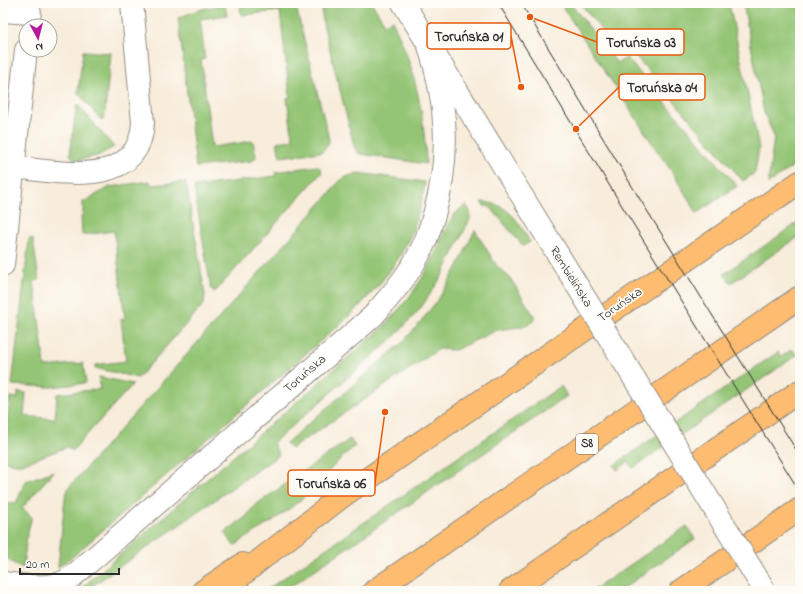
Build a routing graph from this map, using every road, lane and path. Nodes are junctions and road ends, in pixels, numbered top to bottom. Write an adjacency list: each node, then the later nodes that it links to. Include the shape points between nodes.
1 (132, 3): 7 (street, via 144,123 136,150 122,164 91,173)
2 (403, 3): 5 (street, Rembielińska)
3 (3, 11): 4 (street)
4 (30, 14)
5 (430, 46): 14 (street, Toruńska, via 443,101 445,139 440,197 423,246 401,283 373,316 72,578 51,587); 20 (street, Rembielińska, bridge)
6 (25, 58): 7 (street)
7 (14, 167): 9 (street)
8 (800, 182): 12 (main road, Toruńska)
9 (3, 265)
10 (800, 297): 17 (main road, S8)
11 (800, 391): 18 (main road)
12 (344, 495): 15 (main road, Toruńska); 16 (main road)
13 (800, 509): 19 (main road)
14 (3, 583)
15 (203, 591)
16 (223, 591)
17 (374, 591)
18 (510, 591)
19 (681, 591)
20 (765, 591)

